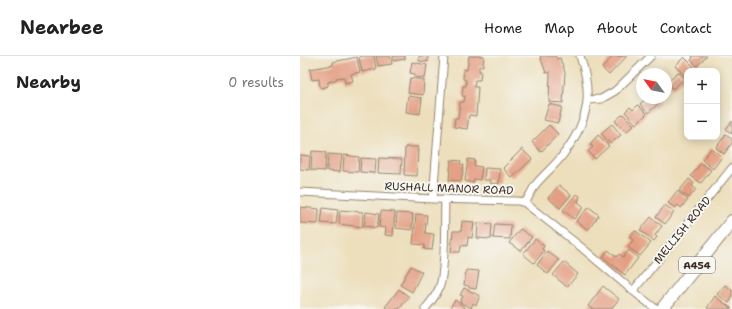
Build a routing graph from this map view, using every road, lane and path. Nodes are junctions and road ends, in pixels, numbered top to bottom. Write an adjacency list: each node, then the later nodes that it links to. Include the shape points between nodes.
1 (444, 56): 7 (street)
2 (580, 56): 4 (street, via 587,81)
3 (651, 56): 4 (street, via 616,91 601,99)
4 (588, 100): 9 (street, via 577,134 565,153 535,186)
5 (732, 168): 11 (street, MELLISH ROAD)
6 (300, 192): 7 (street, RUSHALL MANOR ROAD)
7 (433, 199): 8 (street, RUSHALL MANOR ROAD)
8 (445, 199): 9 (street, RUSHALL MANOR ROAD); 12 (street, via 441,284)
9 (525, 203): 11 (street, RUSHALL MANOR ROAD)
10 (732, 221): 14 (main road, A454)
11 (633, 292): 13 (street, RUSHALL MANOR ROAD)
12 (425, 309)
13 (656, 309)
14 (662, 309)

